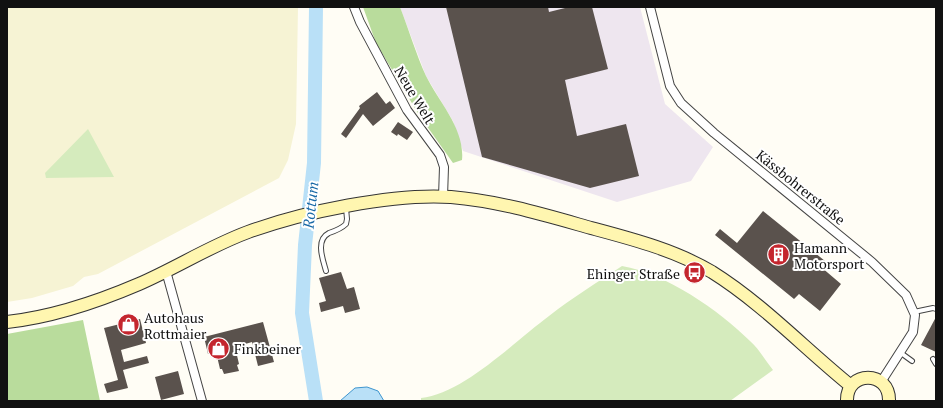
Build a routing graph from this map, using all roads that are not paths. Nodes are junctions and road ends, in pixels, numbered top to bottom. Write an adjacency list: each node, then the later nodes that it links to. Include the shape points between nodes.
1 (354, 7): 3 (street, Neue Welt, via 407,110 440,154 444,167)
2 (650, 7): 8 (street, Kässbohrerstraße, via 670,86 681,103 900,287)
3 (443, 197): 4 (main road, via 388,200); 15 (main road, via 532,212 645,243 694,262 755,302)
4 (346, 207): 5 (main road, via 294,218 245,233); 6 (lane, via 346,224 322,240 321,253)
5 (166, 271): 9 (main road, via 140,284 77,307 45,316); 16 (street)
6 (326, 271)
7 (935, 307): 8 (lane)
8 (914, 312): 10 (street, Kässbohrerstraße, via 913,332)
9 (7, 322)
10 (900, 353): 12 (lane); 14 (street, Kässbohrerstraße)
11 (933, 359): 13 (lane)
12 (912, 361)
13 (936, 364)
14 (881, 382): 15 (main road, via 871,377 855,382); 18 (main road, via 887,390)
15 (851, 386): 17 (main road)
16 (202, 401)
17 (847, 401)
18 (889, 401)

